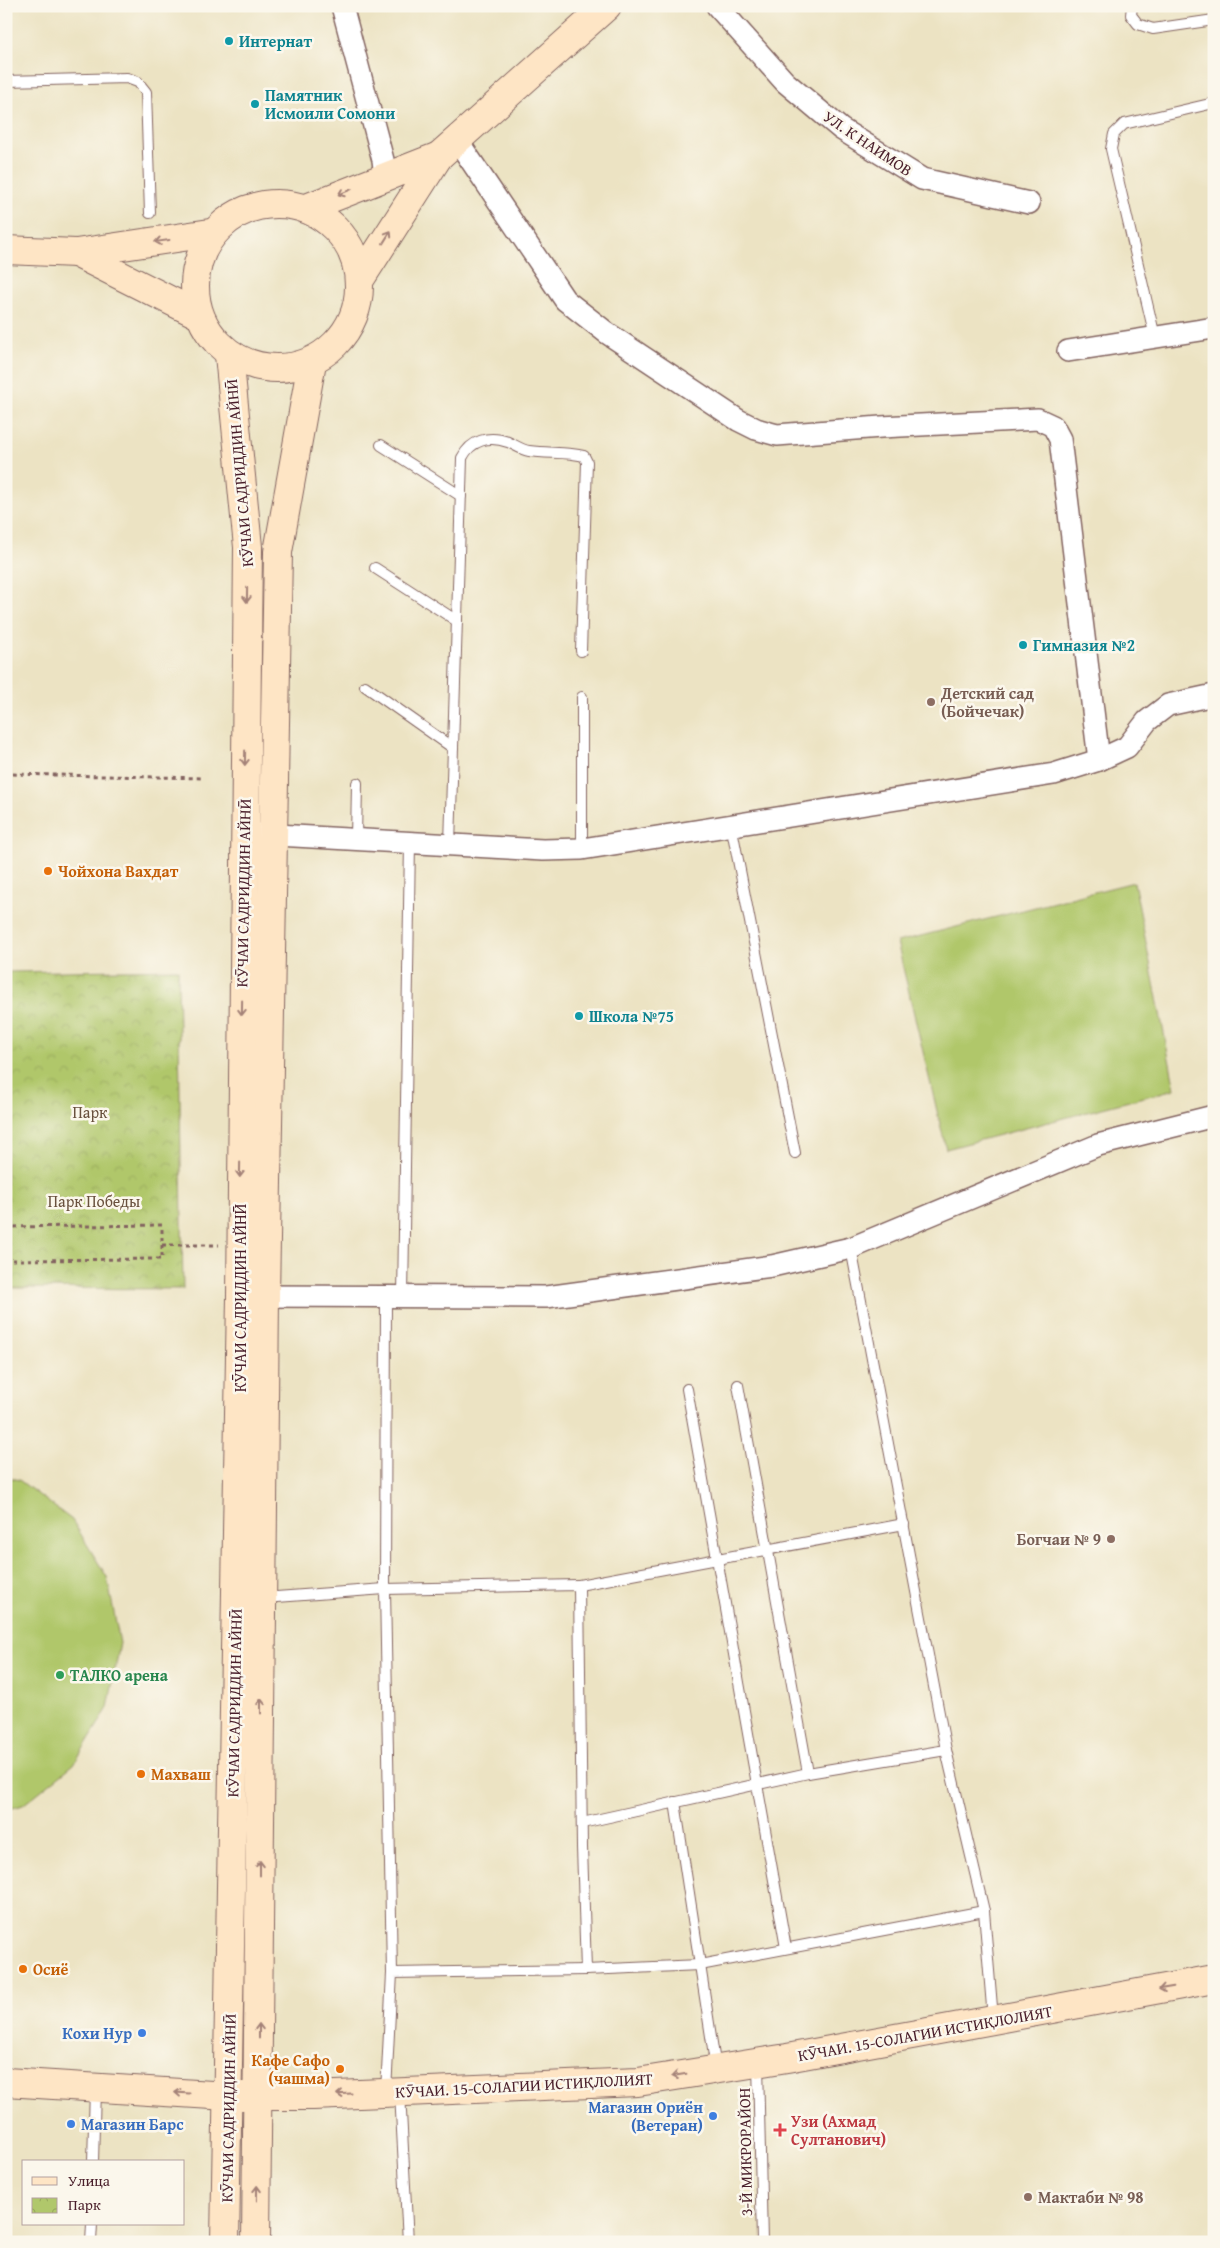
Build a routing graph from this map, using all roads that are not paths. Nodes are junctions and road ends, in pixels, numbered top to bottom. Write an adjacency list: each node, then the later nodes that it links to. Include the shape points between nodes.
1 (342, 6): 9 (street)
2 (607, 6): 8 (street)
3 (717, 6): 10 (street, УЛ. К НАИМОВ, via 785,82 841,129 922,179)
4 (1132, 6): 5 (lane, via 1131,15 1138,24 1153,29)
5 (1214, 20)
6 (6, 81): 12 (lane, via 127,78 138,82 146,92)
7 (1214, 103): 19 (lane, via 1124,124 1114,134 1111,149)
8 (448, 148): 9 (street); 16 (street, one-way to 8); 32 (street, via 565,300 607,333 756,429 777,435 1038,419 1054,426 1060,439)
9 (385, 176): 11 (street, one-way to 11)
10 (1029, 203)
11 (309, 207): 13 (street, via 256,203); 16 (street, via 349,241)
12 (150, 213)
13 (210, 234): 15 (street, one-way to 15); 17 (street, via 194,272)
14 (6, 250): 15 (street)
15 (76, 253): 17 (street)
16 (361, 278): 22 (street, via 353,323)
17 (197, 314): 21 (street)
18 (1214, 328): 19 (street)
19 (1155, 338): 20 (street)
20 (1068, 352)
21 (228, 355): 22 (street, via 269,370); 35 (street, КӮЧАИ САДРИДДИН АЙНӢ, one-way to 35, via 248,547)
22 (312, 362): 36 (street, КӮЧАИ САДРИДДИН АЙНӢ, via 278,552)
23 (381, 445): 24 (lane)
24 (461, 496): 26 (lane); 27 (lane, via 462,458 466,449 480,440 489,438 507,442 528,451 584,456 587,474)
25 (375, 568): 26 (lane)
26 (457, 622): 31 (lane)
27 (581, 651)
28 (365, 686): 31 (lane)
29 (1214, 695): 32 (street, via 1168,705 1147,721 1127,747)
30 (582, 697): 40 (lane)
31 (453, 748): 39 (lane)
32 (1099, 760): 34 (street, via 1054,774)
33 (357, 782): 37 (lane)
34 (731, 824): 40 (street); 42 (lane)
35 (244, 834): 36 (street); 44 (street, КӮЧАИ САДРИДДИН АЙНӢ, one-way to 44, via 240,1245)
36 (273, 834): 37 (street); 44 (street, КӮЧАИ САДРИДДИН АЙНӢ)
37 (356, 839): 38 (street)
38 (410, 842): 39 (street); 45 (lane)
39 (450, 844): 40 (street, via 543,850)
40 (582, 848)
41 (1214, 1116): 43 (street, via 1098,1145)
42 (795, 1153)
43 (851, 1248): 45 (street, via 772,1266 546,1297); 48 (lane)
44 (253, 1296): 45 (street); 53 (street, КӮЧАИ САДРИДДИН АЙНӢ); 71 (street, КӮЧАИ САДРИДДИН АЙНӢ)
45 (394, 1297): 52 (lane)
46 (738, 1385): 49 (lane)
47 (687, 1390): 50 (lane)
48 (904, 1524): 49 (lane); 54 (lane)
49 (767, 1549): 50 (lane); 55 (lane)
50 (716, 1559): 51 (lane); 56 (lane)
51 (579, 1585): 52 (lane); 58 (lane)
52 (385, 1589): 53 (lane); 63 (lane)
53 (262, 1598): 72 (street, КӮЧАИ САДРИДДИН АЙНӢ, one-way to 53)
54 (946, 1750): 55 (lane); 59 (lane)
55 (808, 1772): 56 (lane)
56 (757, 1784): 57 (lane); 60 (lane)
57 (675, 1802): 58 (lane); 61 (lane)
58 (582, 1823): 62 (lane)
59 (984, 1911): 60 (lane); 65 (lane)
60 (786, 1948): 61 (lane)
61 (700, 1964): 62 (lane); 67 (lane)
62 (586, 1970): 63 (lane)
63 (392, 1973): 70 (lane)
64 (1214, 1979): 65 (street, КӮЧАИ. 15-СОЛАГИИ ИСТИҚЛОЛИЯТ, one-way to 65)
65 (994, 2020): 66 (street, КӮЧАИ. 15-СОЛАГИИ ИСТИҚЛОЛИЯТ)
66 (758, 2062): 67 (street, КӮЧАИ. 15-СОЛАГИИ ИСТИҚЛОЛИЯТ); 79 (lane, 3-Й МИКРОРАЙОН)
67 (716, 2069): 70 (street, КӮЧАИ. 15-СОЛАГИИ ИСТИҚЛОЛИЯТ, one-way to 70, via 638,2082)
68 (6, 2082): 69 (street, КӮЧАИ. 15-СОЛАГИИ ИСТИҚЛОЛИЯТ)
69 (95, 2087): 71 (street, КӮЧАИ. 15-СОЛАГИИ ИСТИҚЛОЛИЯТ, one-way to 69); 73 (lane)
70 (393, 2092): 72 (street, КӮЧАИ. 15-СОЛАГИИ ИСТИҚЛОЛИЯТ, one-way to 72); 78 (lane)
71 (228, 2096): 72 (street, КӮЧАИ. 15-СОЛАГИИ ИСТИҚЛОЛИЯТ); 76 (street, КӮЧАИ САДРИДДИН АЙНӢ)
72 (258, 2096): 77 (street, КӮЧАИ САДРИДДИН АЙНӢ, one-way to 72)
73 (93, 2160)
74 (92, 2226): 75 (lane)
75 (91, 2242)
76 (225, 2242)
77 (256, 2242)
78 (408, 2242)
79 (762, 2242)

